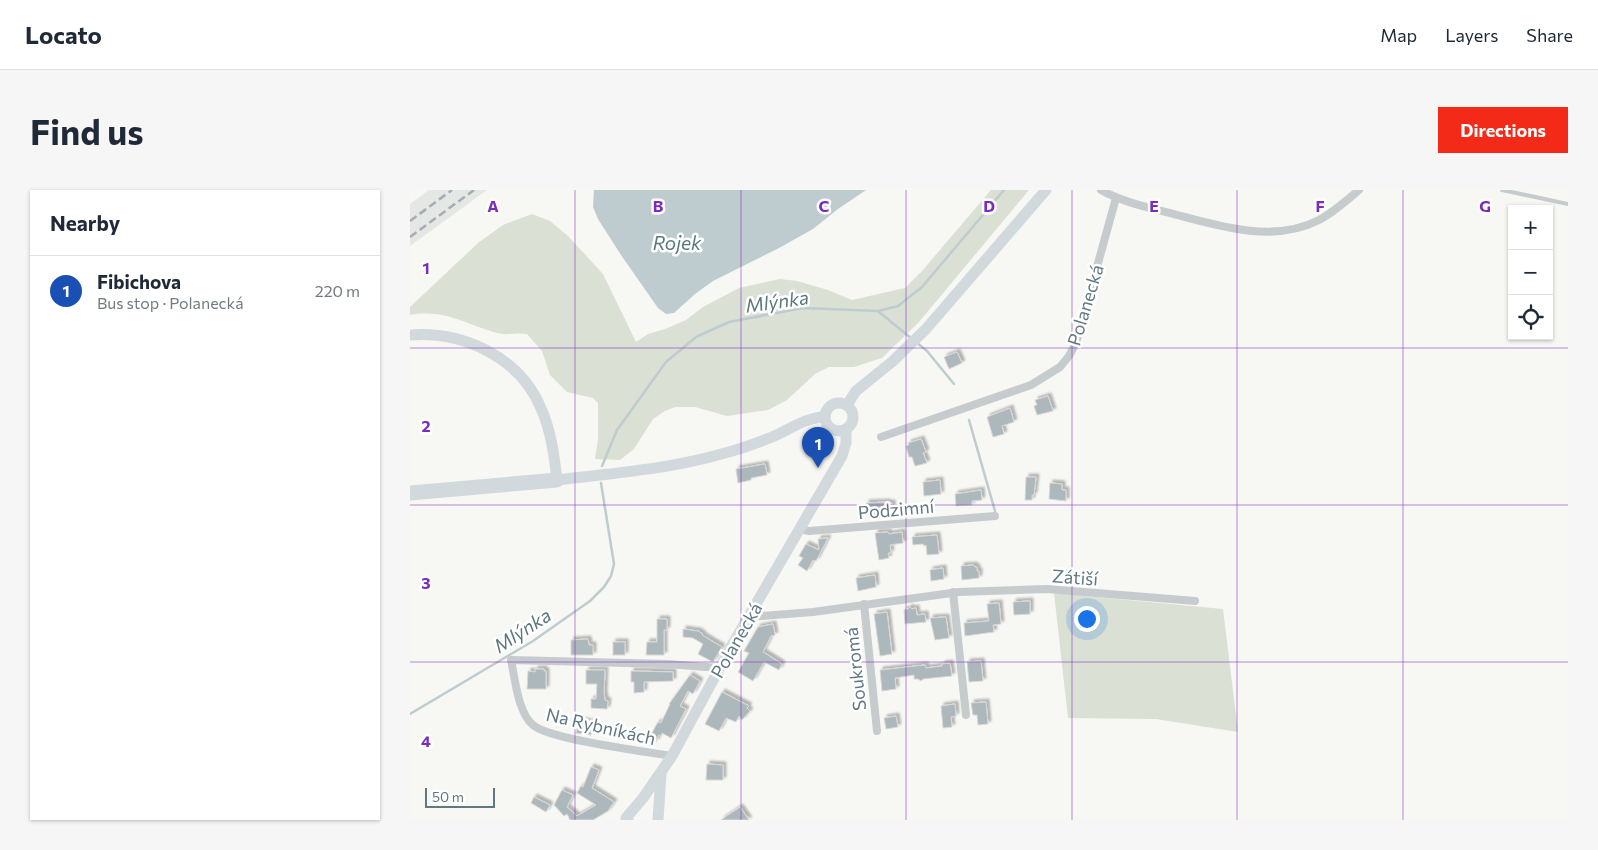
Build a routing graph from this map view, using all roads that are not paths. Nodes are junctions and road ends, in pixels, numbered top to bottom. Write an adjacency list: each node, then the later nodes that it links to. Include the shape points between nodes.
1 (1046, 190): 8 (street, via 926,329 856,391)
2 (1101, 190): 5 (street)
3 (1359, 190): 5 (street, via 1318,221 1265,231 1223,227)
4 (1502, 190): 6 (lane)
5 (1116, 198): 11 (street, Polanecká, via 1076,343 1060,367 1031,385)
6 (1568, 204)
7 (410, 335): 12 (street, via 447,337 480,346 504,361 524,380 540,404 548,428)
8 (847, 405): 9 (street, via 832,404); 10 (street, via 853,418)
9 (825, 417): 10 (street, via 831,428 837,431); 12 (street, via 810,420 744,448 702,459)
10 (846, 429): 17 (street, Polanecká, via 842,456)
11 (881, 437)
12 (557, 480): 14 (highway)
13 (410, 488): 14 (highway)
14 (461, 488): 15 (highway)
15 (410, 493)
16 (995, 516): 17 (street, Podzimní, via 809,531)
17 (799, 529): 21 (street, Polanecká)
18 (953, 592): 19 (street, Zátiší, via 1048,589); 20 (street, Zátiší); 23 (street)
19 (1195, 601)
20 (864, 604): 21 (street, Zátiší); 24 (street, Soukromá)
21 (749, 617): 22 (street, Polanecká)
22 (719, 668): 25 (street, Polanecká); 25 (street, Na Rybníkách, via 511,660 522,710 533,725 575,739)
23 (966, 715)
24 (877, 731)
25 (672, 756): 26 (street, Polanecká)
26 (661, 773): 27 (street, Polanecká); 28 (street)
27 (626, 819)
28 (658, 820)

